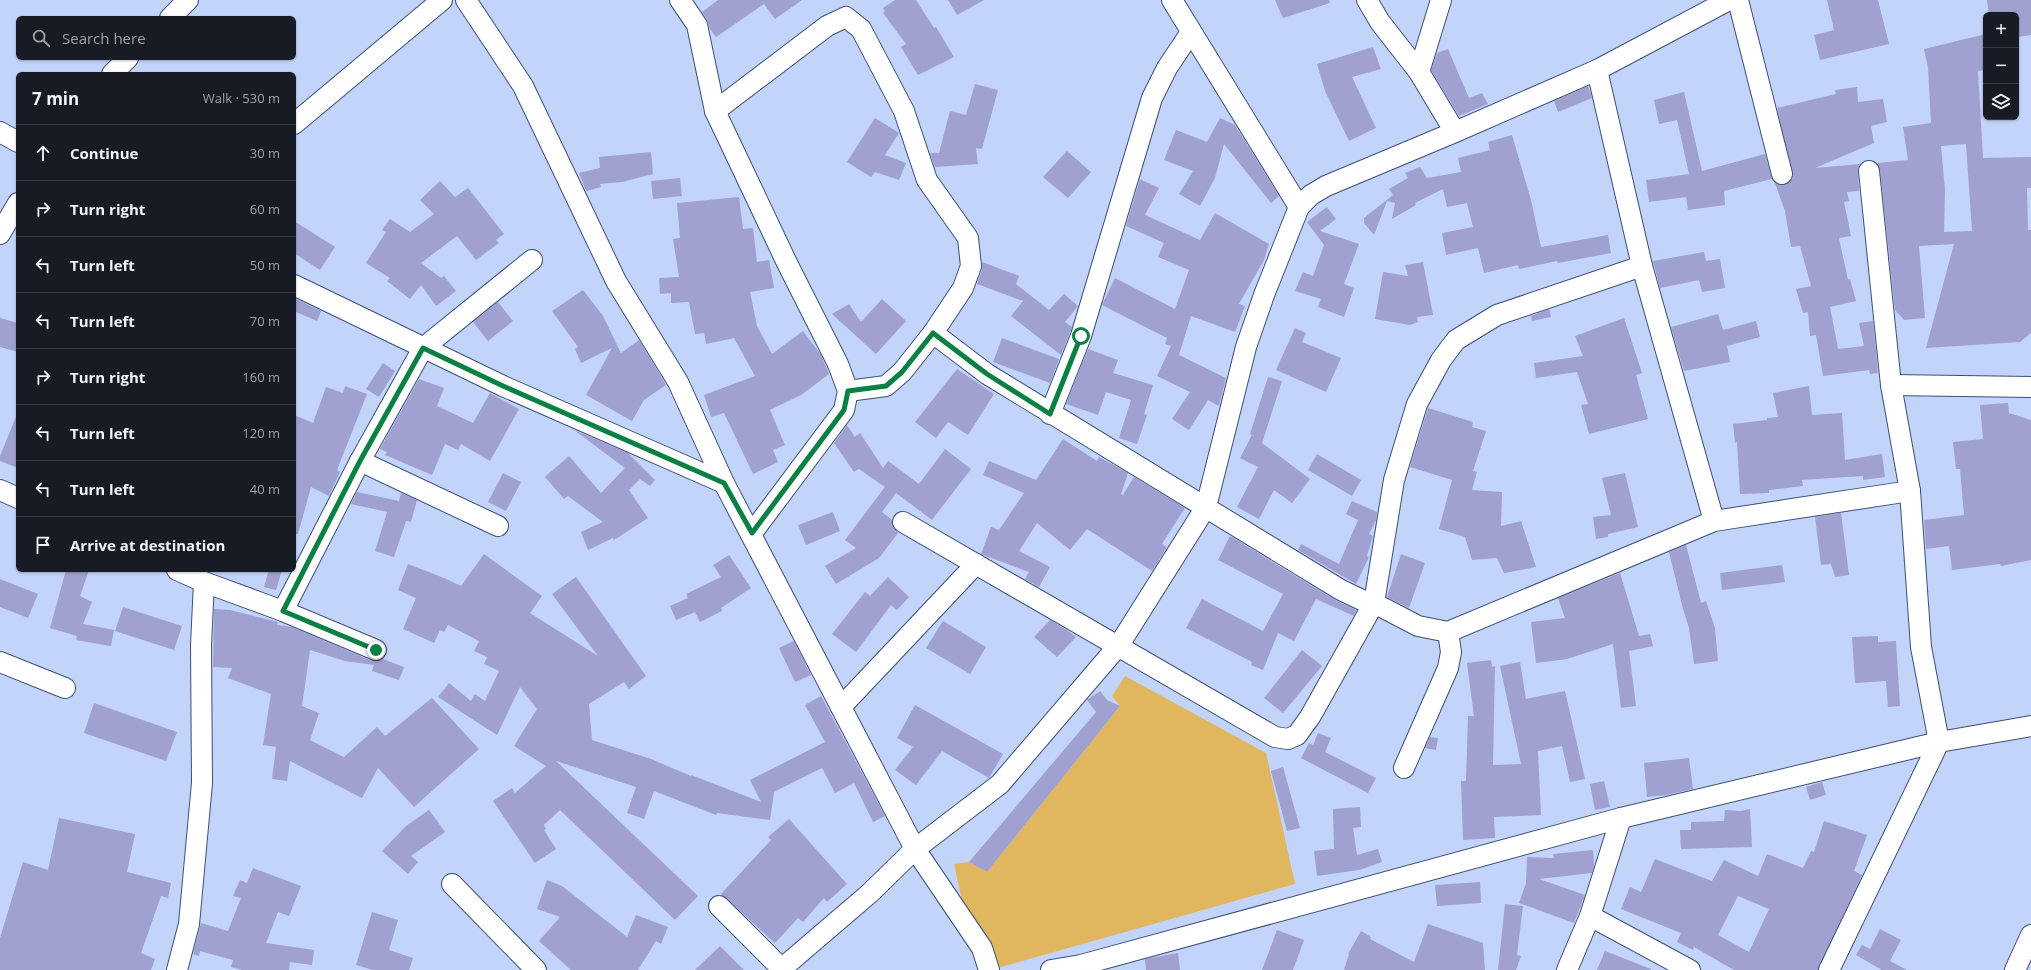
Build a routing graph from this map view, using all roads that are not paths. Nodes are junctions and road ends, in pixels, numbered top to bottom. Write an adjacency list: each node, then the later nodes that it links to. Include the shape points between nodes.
1 (188, 0): 10 (street)
2 (442, 0): 17 (street)
3 (466, 0): 36 (street, via 524,86 616,281 678,382)
4 (680, 0): 16 (street, via 697,25)
5 (1172, 0): 11 (street)
6 (1367, 0): 15 (street, via 1380,22)
7 (1441, 0): 15 (street)
8 (1728, 0): 13 (street)
9 (1738, 0): 22 (street)
10 (172, 16)
11 (1191, 32): 24 (street); 34 (street, via 1167,68 1152,98 1081,336)
12 (126, 60): 14 (street)
13 (1596, 70): 19 (street); 27 (street)
14 (114, 72)
15 (1419, 72): 19 (street)
16 (715, 111): 29 (street, via 827,26 846,17 861,29 904,111 927,180 968,238 971,266 963,288); 33 (street, via 838,364)
17 (296, 122)
18 (0, 132): 20 (street)
19 (1455, 132): 24 (street, via 1326,186 1311,195)
20 (16, 141)
21 (1869, 172): 31 (street)
22 (1782, 174)
23 (16, 206): 25 (street)
24 (1299, 207): 40 (street, via 1246,347)
25 (0, 234)
26 (532, 260): 30 (street)
27 (1642, 266): 41 (street); 48 (street, via 1497,315 1456,340 1441,360 1417,404 1394,480)
28 (296, 286): 30 (street)
29 (933, 333): 33 (street, via 902,372 886,386); 34 (street, via 987,374)
30 (423, 348): 35 (street); 36 (street)
31 (1891, 386): 32 (street); 38 (street)
32 (2031, 387)
33 (848, 391): 44 (street, via 844,410)
34 (1050, 414): 40 (street)
35 (360, 461): 43 (street); 49 (street)
36 (724, 483): 44 (street)
37 (0, 490): 39 (street)
38 (1910, 491): 41 (street); 57 (street, via 1920,647)
39 (16, 497)
40 (1206, 507): 48 (street, via 1341,590); 51 (street)
41 (1714, 521): 50 (street)
42 (903, 522): 45 (street)
43 (498, 526)
44 (752, 533): 55 (street)
45 (976, 564): 51 (street); 55 (street)
46 (182, 572): 47 (street)
47 (204, 582): 49 (street); 66 (street, via 201,645 202,783 190,924)
48 (1374, 603): 50 (street, via 1418,626); 51 (street, via 1310,717 1297,735 1288,739 1265,732)
49 (283, 611): 52 (street)
50 (1448, 632): 58 (street, via 1451,652 1448,668)
51 (1119, 645): 60 (street, via 1000,784)
52 (376, 650)
53 (0, 662): 54 (street)
54 (65, 688)
55 (841, 706): 60 (street)
56 (2031, 726): 57 (street)
57 (1939, 742): 59 (street); 72 (street)
58 (1404, 768)
59 (1621, 818): 63 (street); 69 (street, via 1081,965)
60 (915, 849): 65 (street, via 870,893); 68 (street, via 982,948)
61 (452, 884): 67 (street)
62 (719, 906): 65 (street)
63 (1590, 916): 70 (street); 71 (street)
64 (2031, 935): 73 (street)
65 (781, 969)
66 (176, 970)
67 (536, 970)
68 (989, 970)
69 (1051, 970)
70 (1567, 970)
71 (1690, 970)
72 (1829, 970)
73 (2015, 970)

